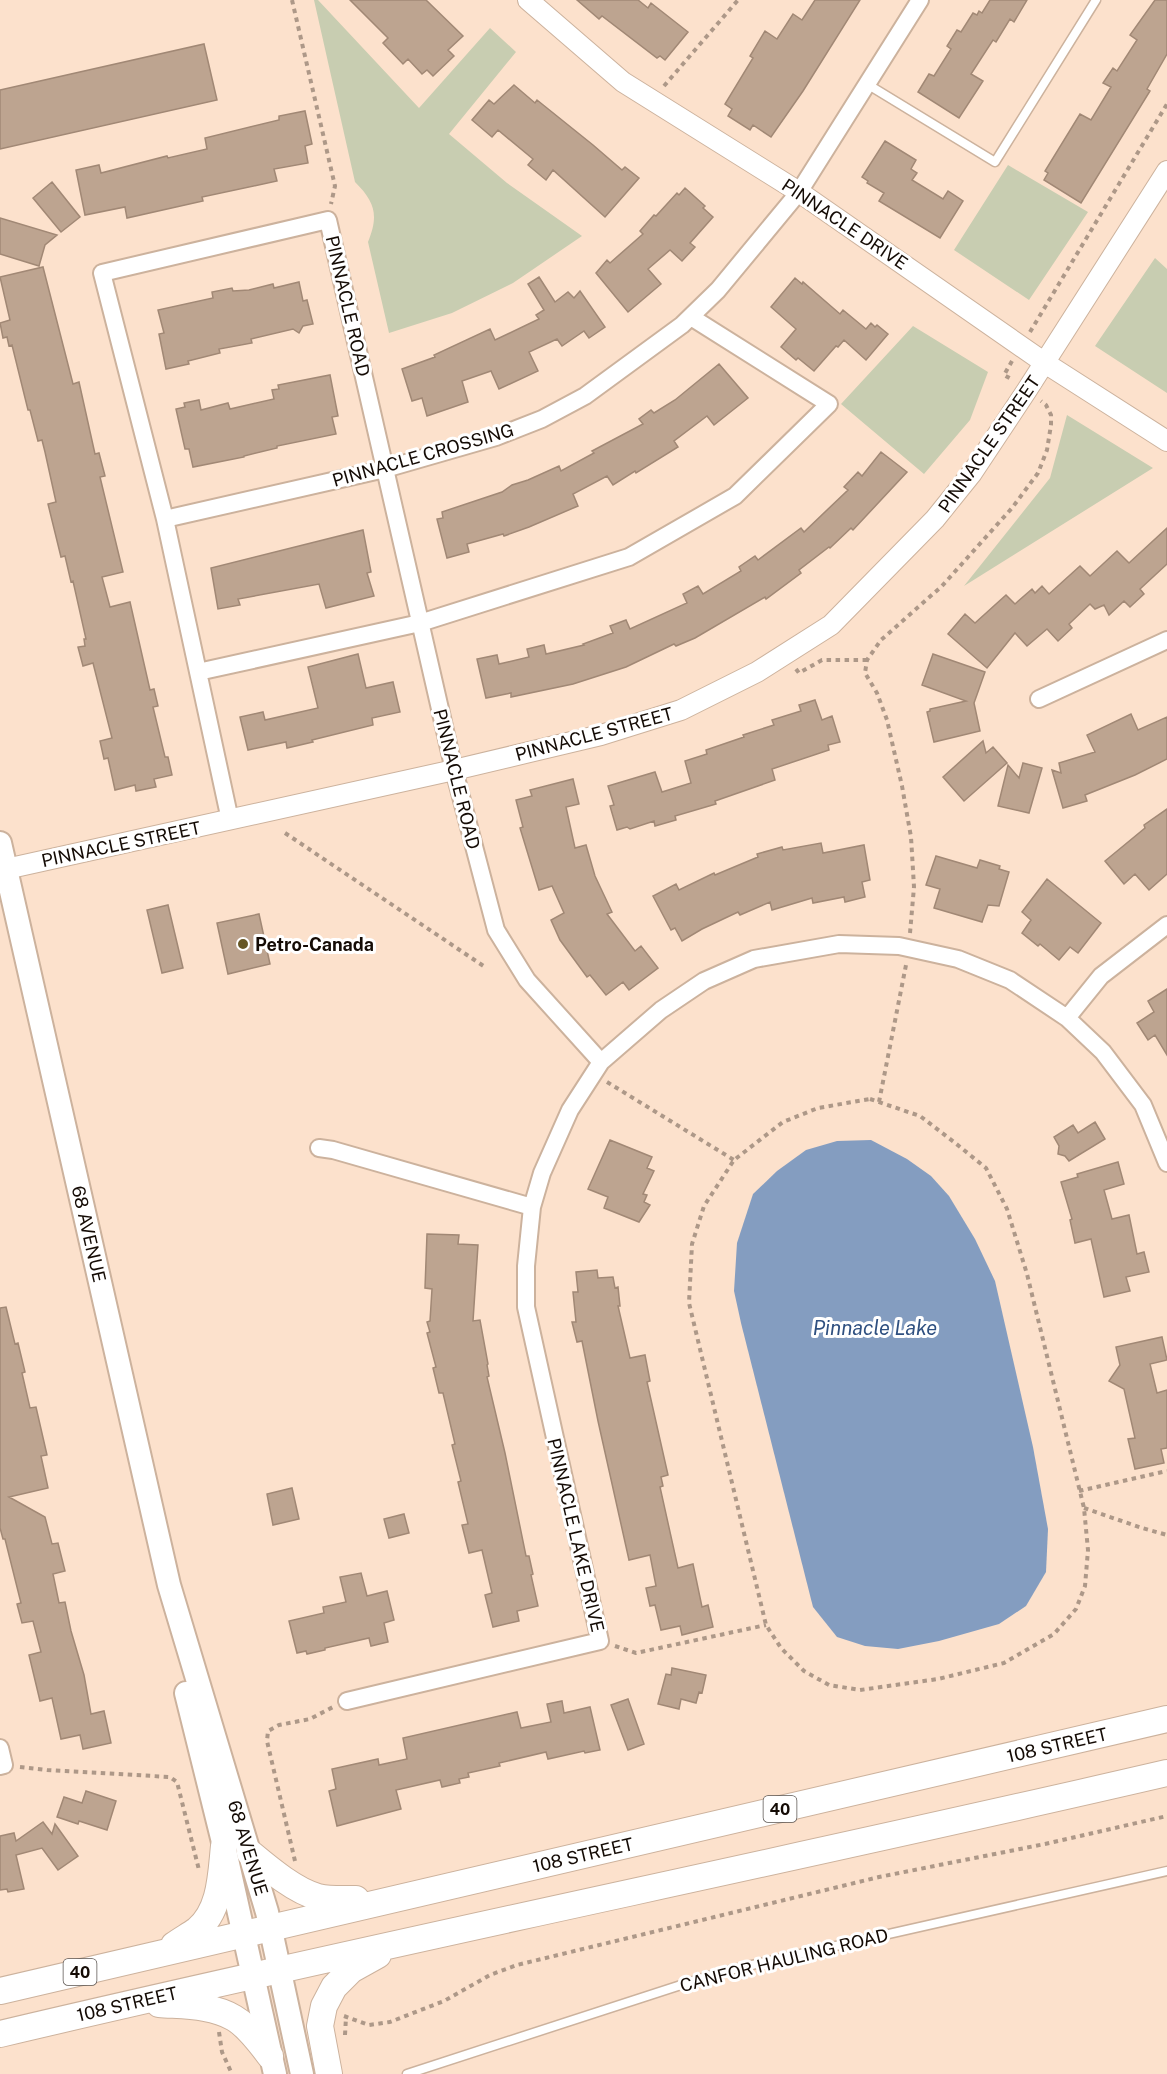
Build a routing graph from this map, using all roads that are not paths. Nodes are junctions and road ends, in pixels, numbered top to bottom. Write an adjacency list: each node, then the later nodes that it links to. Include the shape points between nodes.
1 (528, 0): 6 (street, PINNACLE DRIVE, via 623,82)
2 (920, 0): 4 (street, PINNACLE CROSSING)
3 (1096, 0): 4 (lane, via 995,162)
4 (867, 84): 6 (street, PINNACLE CROSSING)
5 (1167, 171): 8 (street, PINNACLE STREET)
6 (799, 192): 7 (street, PINNACLE CROSSING); 8 (street, PINNACLE DRIVE)
7 (691, 317): 10 (street, PINNACLE CROSSING, via 585,396 542,418 496,437); 12 (street, via 829,404 735,495 629,557)
8 (1045, 363): 9 (street, PINNACLE DRIVE); 16 (street, PINNACLE STREET, via 972,472 935,519 831,625 758,672 681,710 602,735)
9 (1167, 441)
10 (385, 469): 11 (street, PINNACLE CROSSING); 11 (street, PINNACLE ROAD, via 328,220 102,273); 12 (street, PINNACLE ROAD)
11 (165, 519): 14 (street, PINNACLE ROAD)
12 (420, 623): 14 (street); 16 (street, PINNACLE ROAD)
13 (1167, 640): 15 (street)
14 (198, 672): 17 (street, PINNACLE ROAD)
15 (1039, 699)
16 (454, 771): 17 (street, PINNACLE STREET); 22 (street, PINNACLE ROAD, via 496,930 527,980)
17 (230, 820): 19 (street, PINNACLE STREET)
18 (0, 843): 19 (main road, 68 AVENUE)
19 (2, 870): 26 (main road, 68 AVENUE)
20 (1167, 925): 21 (street, via 1101,976)
21 (1067, 1018): 22 (street, PINNACLE LAKE DRIVE, via 1010,980 958,959 899,946 839,944 754,959 704,981 661,1010); 24 (street, PINNACLE LAKE DRIVE, via 1103,1052 1143,1105)
22 (601, 1062): 25 (street, PINNACLE LAKE DRIVE, via 570,1110 542,1173)
23 (319, 1148): 25 (street)
24 (1167, 1163)
25 (532, 1207): 27 (street, PINNACLE LAKE DRIVE, via 526,1307 600,1641)
26 (179, 1625): 30 (main road, 68 AVENUE, via 186,1695); 31 (main road, 68 AVENUE)
27 (347, 1701)
28 (1167, 1719): 33 (main road, 108 STREET / 40)
29 (1167, 1773): 36 (main road, 108 STREET / 40)
30 (224, 1846): 35 (main road, 68 AVENUE); 37 (main road, via 217,1897 206,1920)
31 (250, 1853): 33 (main road, via 312,1895); 34 (main road, 68 AVENUE)
32 (1167, 1870): 46 (lane, CANFOR HAULING ROAD, via 721,1972)
33 (393, 1899): 34 (main road, 108 STREET / 40)
34 (272, 1928): 35 (main road, 108 STREET / 40); 38 (main road, 68 AVENUE)
35 (243, 1935): 37 (main road, 108 STREET / 40); 39 (main road, 68 AVENUE)
36 (402, 1942): 38 (main road, 108 STREET / 40); 45 (main road, via 351,1970 334,1987 320,2026)
37 (161, 1953): 40 (main road, 108 STREET / 40)
38 (278, 1969): 39 (main road, 108 STREET / 40); 44 (main road, 68 AVENUE)
39 (253, 1975): 41 (main road, 108 STREET / 40); 43 (main road, 68 AVENUE)
40 (0, 1991)
41 (135, 2002): 42 (main road, 108 STREET / 40); 43 (main road, via 211,2009 235,2018 252,2034)
42 (0, 2034)
43 (273, 2065)
44 (302, 2074)
45 (328, 2074)
46 (407, 2074)

